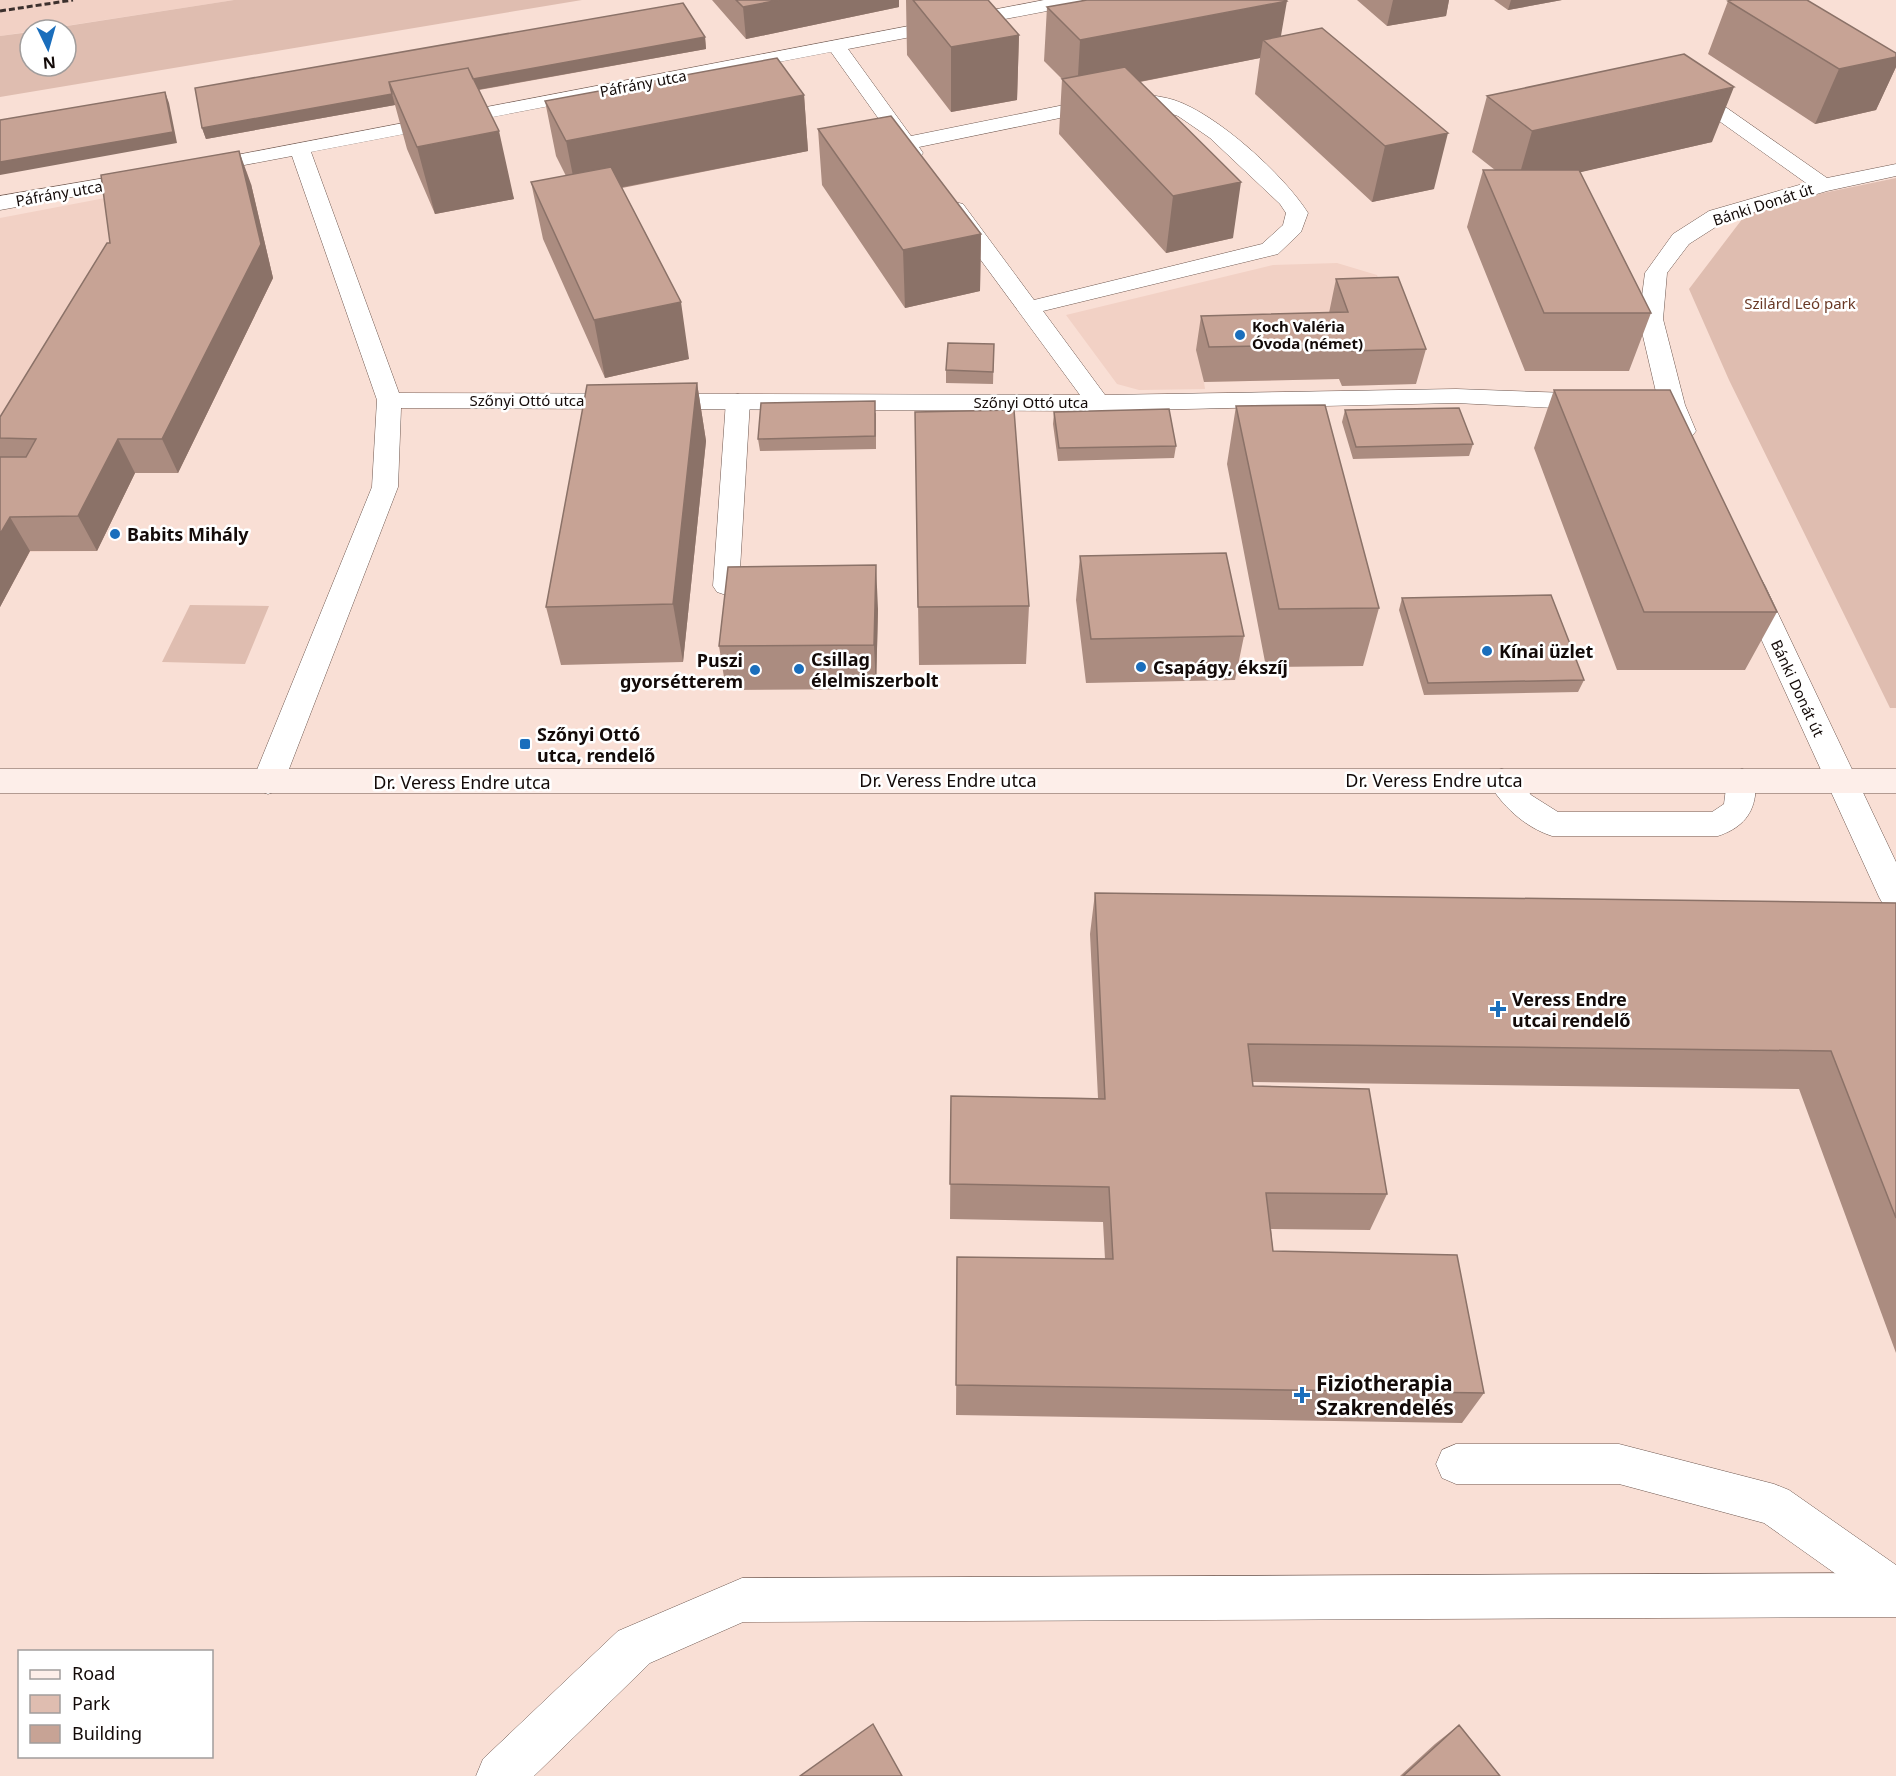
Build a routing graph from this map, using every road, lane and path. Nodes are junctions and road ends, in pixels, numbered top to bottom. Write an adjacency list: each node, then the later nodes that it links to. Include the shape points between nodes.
1 (1073, 0): 2 (street, Páfrány utca)
2 (1029, 4): 3 (street, Páfrány utca)
3 (836, 45): 5 (street); 6 (street, Páfrány utca)
4 (1676, 81): 9 (street)
5 (906, 142): 7 (street); 12 (street, via 1123,99 1169,105 1203,121 1297,213 1293,227 1270,249)
6 (300, 150): 11 (street, Páfrány utca); 13 (street)
7 (926, 170)
8 (1896, 170): 9 (street, Bánki Donát út)
9 (1823, 185): 16 (street, Bánki Donát út, via 1717,216 1681,239 1656,273)
10 (940, 188): 12 (street)
11 (0, 203)
12 (1028, 308): 15 (street)
13 (389, 400): 14 (street, Szőnyi Ottó utca); 25 (street, via 385,487)
14 (738, 401): 15 (street, Szőnyi Ottó utca); 19 (lane)
15 (1098, 403): 16 (street, Szőnyi Ottó utca, via 1456,396)
16 (1648, 404): 17 (street, Bánki Donát út)
17 (1694, 456)
18 (1739, 561): 22 (street, Bánki Donát út)
19 (726, 586)
20 (1502, 780): 21 (street, Dr. Veress Endre utca); 21 (lane, via 1520,802 1552,824 1718,824 1738,809); 25 (street, Dr. Veress Endre utca)
21 (1742, 780): 22 (street, Dr. Veress Endre utca)
22 (1841, 780): 24 (street, Dr. Veress Endre utca); 26 (street, Bánki Donát út)
23 (0, 781): 25 (street, Dr. Veress Endre utca)
24 (1896, 781)
25 (268, 782)
26 (1896, 897)
27 (1456, 1464): 28 (lane, via 1619,1464 1774,1505)
28 (1896, 1593): 29 (street, via 742,1600 634,1647)
29 (500, 1776)

